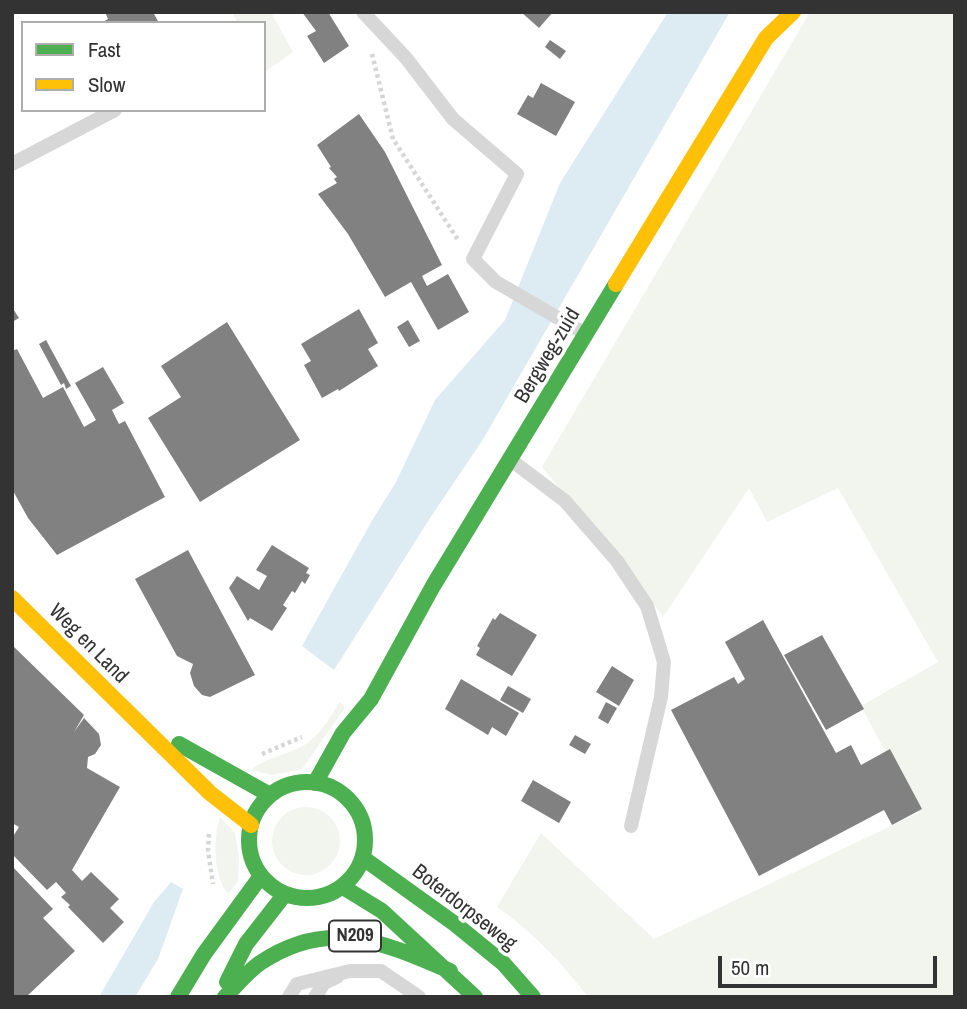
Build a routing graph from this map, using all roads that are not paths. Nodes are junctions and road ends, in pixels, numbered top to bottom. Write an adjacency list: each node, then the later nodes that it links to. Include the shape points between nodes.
1 (363, 12): 7 (lane, via 407,58 453,119 517,174 473,260 496,282)
2 (771, 12): 4 (street, Bergweg-zuid)
3 (793, 12): 4 (street, Bergweg-zuid)
4 (766, 38): 7 (street, Bergweg-zuid)
5 (111, 112): 6 (lane)
6 (12, 164)
7 (586, 334): 8 (street, Bergweg-zuid)
8 (510, 459): 10 (street, Bergweg-zuid); 18 (lane, via 565,501 617,561 647,606 664,662 661,697)
9 (12, 598): 11 (street, Weg en Land)
10 (371, 699): 12 (street, Bergweg-zuid); 14 (street, Bergweg-zuid, via 343,733)
11 (134, 719): 15 (street, Weg en Land); 17 (street, Weg en Land, via 218,801)
12 (360, 739)
13 (351, 774): 16 (street)
14 (315, 783): 15 (street, via 291,784); 16 (street)
15 (270, 795): 17 (street)
16 (345, 796): 19 (street, via 355,806 365,831)
17 (251, 825): 20 (street, via 250,851)
18 (631, 826)
19 (363, 858): 21 (street); 31 (street, Boterdorpseweg, via 503,963)
20 (261, 876): 22 (street); 25 (street)
21 (343, 887): 22 (street, via 315,898); 24 (street, via 382,911)
22 (285, 894): 26 (street, N209, via 246,944)
23 (351, 971): 27 (lane, via 297,984); 28 (lane, via 324,983); 29 (lane, via 381,971)
24 (450, 971): 26 (street, N209, via 387,944 354,935 327,935 303,941 261,963); 30 (street)
25 (178, 997)
26 (222, 997)
27 (289, 997)
28 (315, 997)
29 (419, 997)
30 (475, 997)
31 (533, 997)

